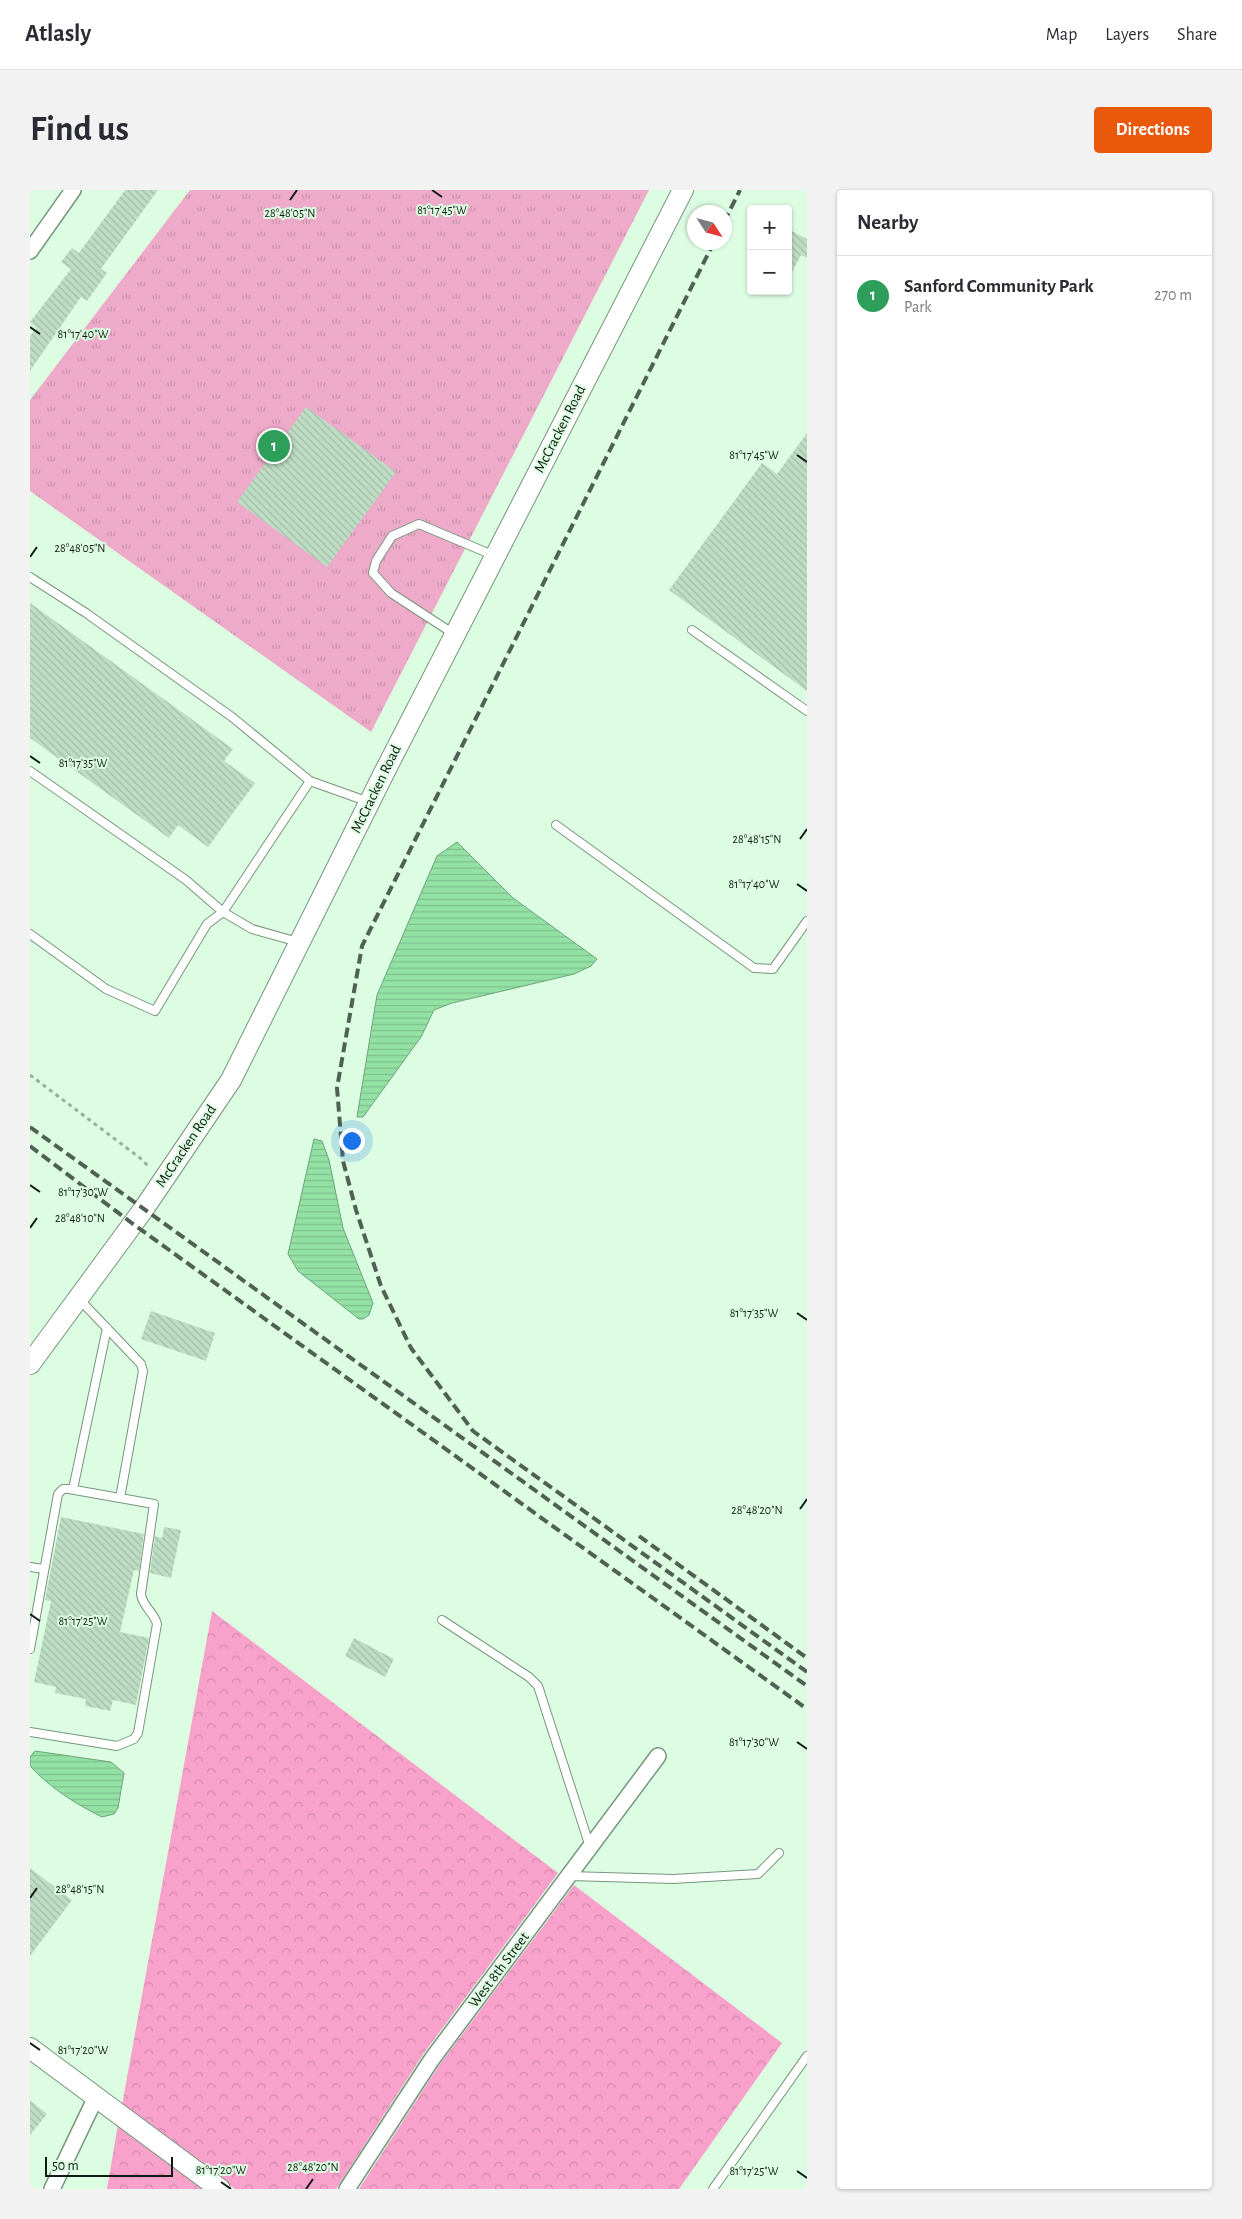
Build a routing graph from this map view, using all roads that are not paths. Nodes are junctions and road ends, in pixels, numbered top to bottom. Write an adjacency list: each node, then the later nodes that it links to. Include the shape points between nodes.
1 (73, 190): 3 (street)
2 (682, 190): 4 (street, McCracken Road)
3 (30, 250)
4 (495, 556): 7 (street, McCracken Road); 7 (lane, via 419,524 392,536 376,561 373,572 391,594)
5 (30, 577): 10 (lane, via 86,613 232,718)
6 (692, 630): 8 (lane)
7 (454, 634): 11 (street, McCracken Road)
8 (807, 711)
9 (30, 771): 13 (lane, via 186,880)
10 (310, 781): 11 (lane); 13 (lane)
11 (369, 802): 16 (street, McCracken Road)
12 (556, 825): 14 (lane, via 754,968 773,968)
13 (223, 912): 15 (lane, via 207,924 155,1011 106,988); 16 (lane, via 252,929)
14 (807, 921)
15 (30, 934)
16 (300, 943): 17 (street, McCracken Road, via 231,1080)
17 (78, 1298): 18 (lane); 19 (street, McCracken Road)
18 (107, 1328): 20 (lane); 21 (lane, via 142,1364 143,1371)
19 (30, 1364)
20 (73, 1489): 21 (lane); 23 (lane, via 64,1489 58,1494)
21 (120, 1498): 26 (lane, via 154,1504 141,1600 156,1619 156,1624 138,1733 134,1739 117,1746)
22 (30, 1567): 23 (lane)
23 (44, 1569): 25 (lane)
24 (442, 1620): 28 (lane, via 529,1676 538,1686)
25 (30, 1649)
26 (30, 1732)
27 (658, 1756): 28 (street, West 8th Street)
28 (590, 1847): 30 (street, West 8th Street)
29 (779, 1853): 30 (lane, via 758,1874 673,1879)
30 (569, 1876): 36 (street, West 8th Street, via 432,2059)
31 (30, 2048): 33 (street)
32 (807, 2056): 37 (lane)
33 (96, 2097): 34 (street); 35 (street)
34 (52, 2189)
35 (220, 2189)
36 (347, 2189)
37 (713, 2189)

